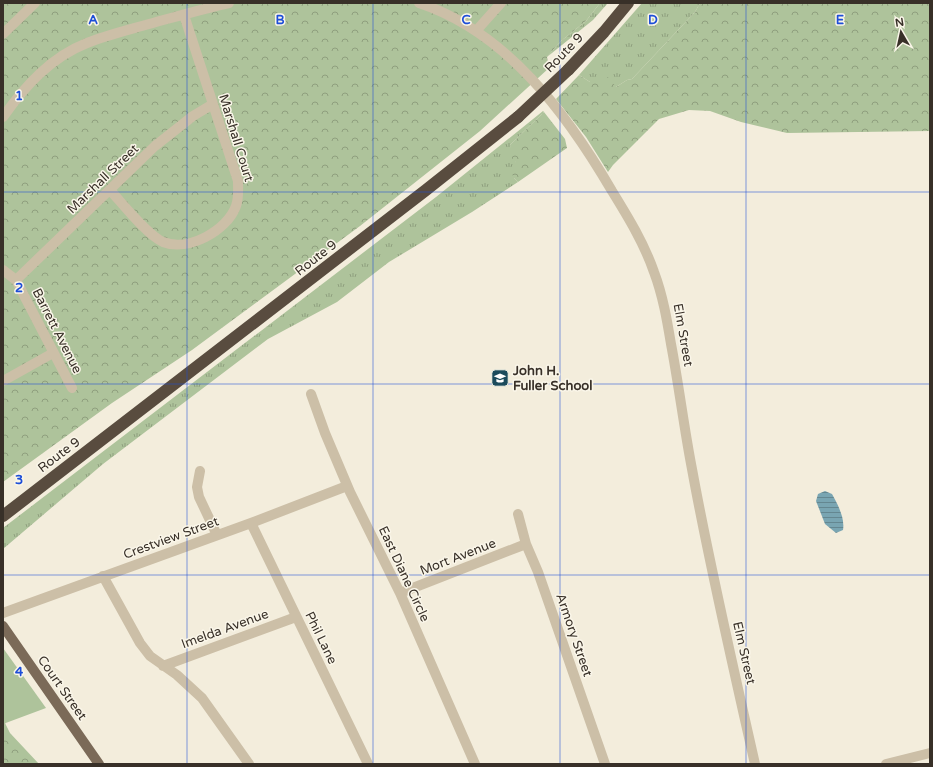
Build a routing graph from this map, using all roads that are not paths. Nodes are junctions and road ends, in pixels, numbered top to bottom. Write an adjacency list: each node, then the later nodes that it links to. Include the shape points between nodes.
1 (35, 3): 8 (street)
2 (229, 3): 6 (street)
3 (419, 3): 7 (street, Elm Street)
4 (501, 3): 7 (street)
5 (628, 3): 21 (highway, Route 9, bridge, via 568,70 518,117)
6 (184, 14): 9 (street, Marshall Court); 10 (street, via 100,38 74,49 41,72)
7 (476, 31): 37 (street, Elm Street, via 534,82 572,128 622,208 645,250 654,273 663,299 711,568)
8 (3, 34)
9 (213, 104): 11 (street, Marshall Street, via 193,116 155,146); 11 (street, Marshall Court, via 238,181 236,207 218,228 205,238 190,243 176,245 162,241 137,220)
10 (3, 117)
11 (110, 190): 13 (street, Marshall Street)
12 (3, 270): 13 (street, Barrett Avenue)
13 (16, 280): 14 (street, Barrett Avenue)
14 (53, 353): 15 (street); 16 (street, Barrett Avenue)
15 (3, 381)
16 (72, 388)
17 (311, 394): 19 (street, East Diane Circle)
18 (200, 471): 23 (street, via 198,497)
19 (347, 486): 22 (street, Crestview Street); 26 (street, East Diane Circle)
20 (518, 514): 24 (street, Armory Street)
21 (3, 516)
22 (251, 523): 23 (street, Crestview Street); 28 (street, Phil Lane)
23 (217, 535): 25 (street, Crestview Street)
24 (526, 544): 26 (street, Mort Avenue); 36 (street, Armory Street)
25 (104, 576): 27 (street, Crestview Street); 30 (street, via 140,643 150,656)
26 (400, 594): 35 (street, East Diane Circle)
27 (3, 613)
28 (296, 617): 30 (street, Imelda Avenue); 34 (street, Phil Lane)
29 (3, 626): 32 (main road, Court Street)
30 (163, 666): 33 (street, via 202,698)
31 (930, 753): 38 (street)
32 (99, 764)
33 (249, 764)
34 (368, 764)
35 (475, 764)
36 (605, 764)
37 (756, 764)
38 (886, 764)

